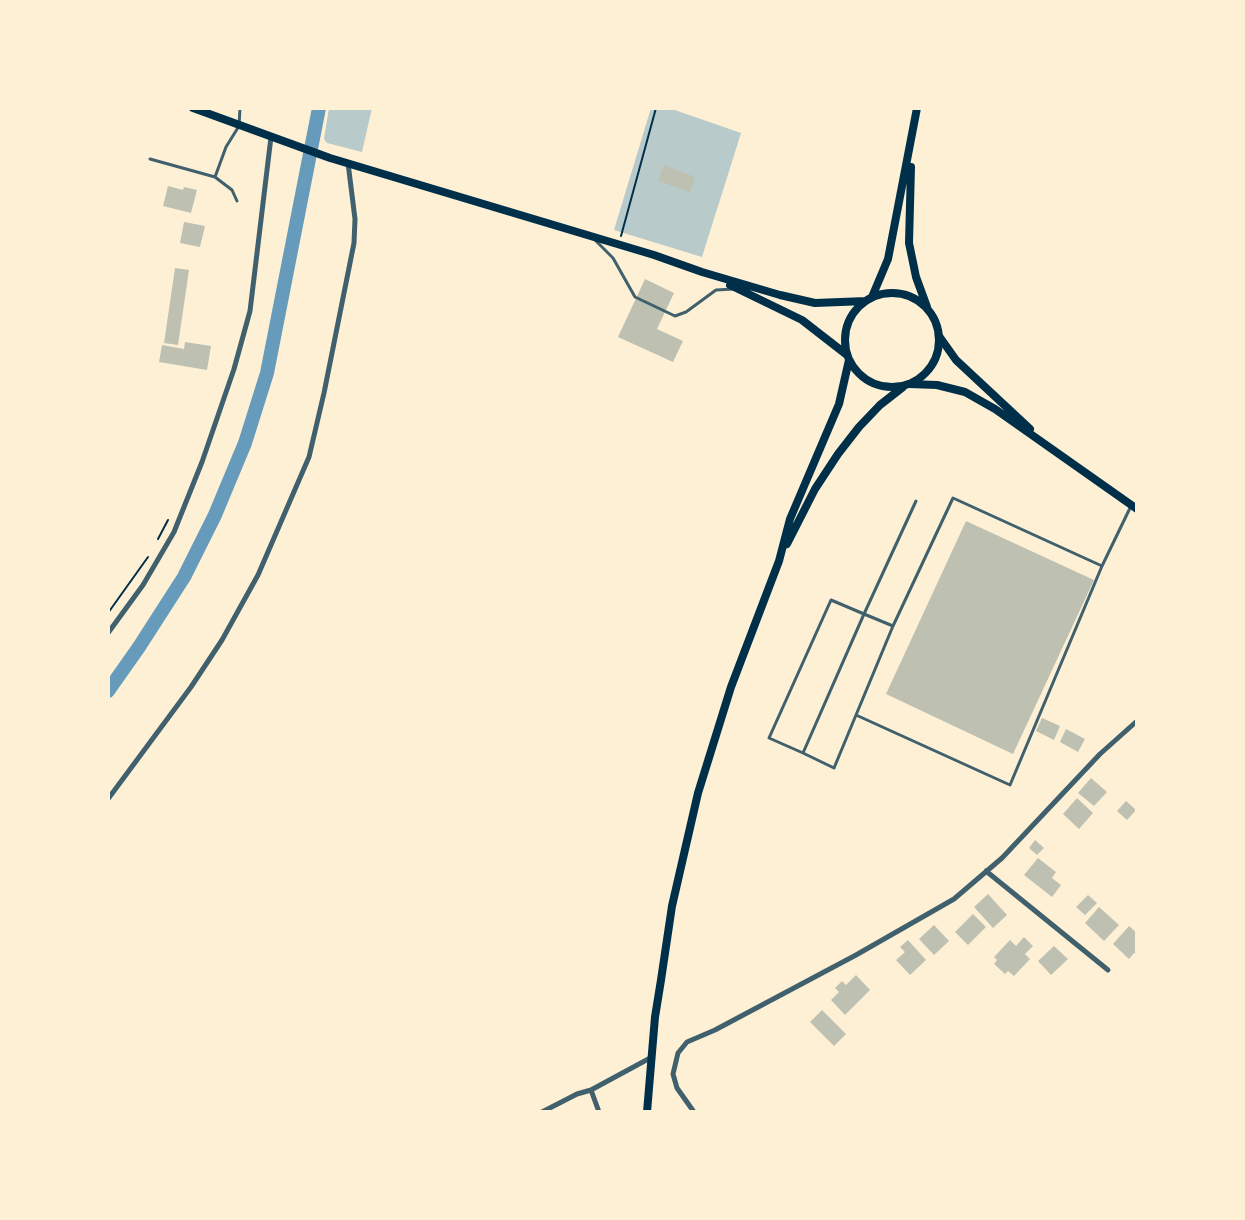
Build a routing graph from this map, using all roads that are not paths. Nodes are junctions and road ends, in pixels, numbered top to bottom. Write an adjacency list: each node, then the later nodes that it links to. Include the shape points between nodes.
1 (193, 108): 4 (main road)
2 (240, 108): 4 (lane)
3 (917, 108): 6 (main road)
4 (239, 126): 5 (main road); 9 (lane)
5 (271, 137): 8 (main road); 26 (street, via 250,311 234,369 174,532 143,585)
6 (912, 142): 14 (main road, via 888,259); 15 (main road, via 909,243)
7 (150, 159): 9 (lane)
8 (348, 163): 11 (main road); 30 (street, via 354,243 309,457 258,575 222,640)
9 (215, 177): 10 (lane, via 232,190)
10 (237, 201)
11 (592, 236): 12 (main road); 13 (lane, via 613,258 635,297 675,316 716,290)
12 (702, 272): 13 (main road); 14 (main road, via 815,303)
13 (739, 289): 17 (main road, via 802,320)
14 (869, 299): 15 (main road, via 887,293 902,294); 17 (main road, via 847,324 844,339)
15 (928, 310): 16 (main road)
16 (939, 336): 18 (main road, via 932,365 922,377); 19 (main road, via 975,379)
17 (848, 357): 18 (main road, via 856,371 878,386); 22 (main road, via 839,404 790,519)
18 (907, 385): 19 (main road, via 937,385 965,392); 22 (main road, via 880,405 838,454 815,489)
19 (1059, 454): 21 (main road)
20 (916, 501): 24 (lane)
21 (1134, 507): 23 (lane)
22 (779, 561): 33 (main road, via 730,687 693,812 672,906)
23 (1102, 566): 25 (lane, via 953,498); 27 (lane, via 1010,785)
24 (864, 614): 25 (lane); 29 (lane); 29 (lane, via 831,600 769,738)
25 (893, 626): 27 (lane)
26 (108, 633)
27 (856, 715): 29 (lane, via 834,768)
28 (1137, 722): 31 (street, via 1100,754)
29 (803, 753)
30 (108, 799)
31 (986, 871): 32 (street); 38 (street, via 954,899 687,1042 678,1053 673,1074 677,1088)
32 (1108, 970)
33 (652, 1057): 34 (street); 37 (main road)
34 (591, 1090): 35 (street); 36 (street)
35 (542, 1112)
36 (598, 1112)
37 (647, 1112)
38 (694, 1112)

